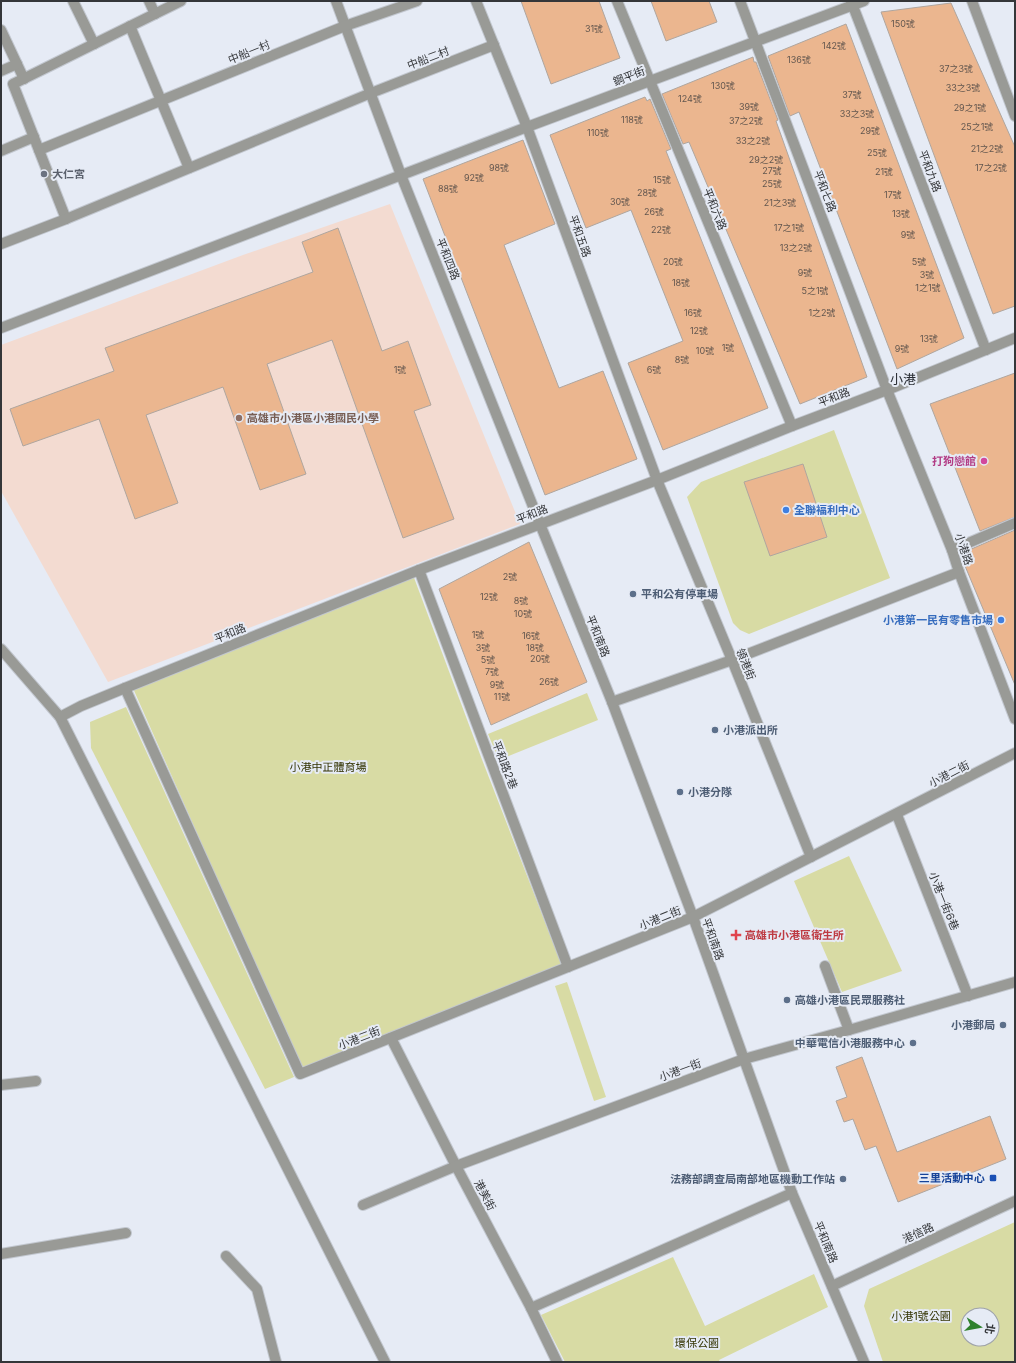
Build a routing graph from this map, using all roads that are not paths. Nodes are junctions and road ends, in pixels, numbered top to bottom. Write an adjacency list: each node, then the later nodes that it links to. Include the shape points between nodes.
1 (73, 1): 17 (street)
2 (149, 1): 12 (street)
3 (181, 1): 12 (street)
4 (336, 1): 14 (street, 平和四路)
5 (417, 1): 14 (street)
6 (476, 1): 18 (street, 平和五路)
7 (617, 1): 22 (street, 平和六路)
8 (740, 1): 16 (street, 平和七路)
9 (864, 1): 11 (street, 鋼平街)
10 (972, 1): 25 (street)
11 (852, 3): 16 (street, 鋼平街); 36 (street, 平和九路)
12 (155, 14): 13 (street)
13 (130, 26): 17 (street); 24 (street)
14 (345, 26): 23 (street, 平和四路); 24 (street, 中船一村)
15 (1, 30): 19 (street)
16 (755, 41): 22 (street, 鋼平街); 37 (street, 平和七路)
17 (94, 44): 21 (street)
18 (494, 45): 23 (street, 中船二村); 26 (street, 平和五路)
19 (17, 64): 20 (street); 21 (street)
20 (1, 71)
21 (24, 79): 27 (street, via 13,84)
22 (650, 81): 26 (street, 鋼平街); 38 (street, 平和六路)
23 (370, 93): 30 (street); 31 (street, 平和四路)
24 (161, 101): 28 (street, 中船一村); 30 (street)
25 (1015, 116)
26 (527, 127): 31 (street, 鋼平街); 39 (street, 平和五路)
27 (34, 137): 28 (street); 29 (street)
28 (39, 150): 32 (street)
29 (1, 151)
30 (189, 168): 32 (street)
31 (402, 175): 34 (street, 鋼平街); 40 (street, 平和四路)
32 (66, 219): 33 (street)
33 (1, 244)
34 (1, 328)
35 (1015, 338): 36 (street, 平和路)
36 (986, 350): 37 (street, 平和路)
37 (887, 390): 38 (street, 平和路); 42 (street, 小港路)
38 (792, 426): 39 (street, 平和路)
39 (657, 480): 40 (street, 平和路); 46 (street, 領港街)
40 (540, 524): 43 (street, 平和路); 48 (street, 平和南路)
41 (1015, 524): 42 (street)
42 (952, 550): 44 (street, 小港路)
43 (419, 570): 47 (street, 平和路); 56 (street, 平和路2巷)
44 (959, 572): 46 (street); 50 (street, 小港路)
45 (1, 649): 49 (street)
46 (732, 660): 48 (street); 53 (street, 領港街)
47 (125, 688): 49 (street, 平和路); 60 (street, 小港二街, via 300,1074)
48 (612, 702): 54 (street, 平和南路)
49 (60, 717): 74 (street)
50 (1015, 719)
51 (1015, 754): 52 (street, 小港二街)
52 (896, 815): 53 (street, 小港二街); 58 (street, 小港一街6巷)
53 (811, 857): 54 (street, 小港二街)
54 (693, 917): 56 (street, 小港二街); 61 (street, 平和南路)
55 (825, 966): 59 (street)
56 (568, 967): 60 (street, 小港二街)
57 (1015, 982): 58 (street, 小港一街)
58 (968, 996): 59 (street, 小港一街)
59 (848, 1030): 61 (street, 小港一街)
60 (391, 1038): 64 (street, 港美街)
61 (744, 1059): 64 (street, 小港一街); 65 (street, 平和南路)
62 (36, 1081): 63 (street)
63 (1, 1085)
64 (456, 1166): 67 (street, 小港一街); 72 (street, 港美街)
65 (792, 1193): 71 (street, 平和南路); 72 (street)
66 (1015, 1201): 71 (street, 港信路)
67 (363, 1205)
68 (126, 1233): 69 (street)
69 (1, 1254)
70 (226, 1256): 73 (street, via 257,1289)
71 (832, 1286): 76 (street, 平和南路)
72 (531, 1308): 75 (street, 港美街)
73 (276, 1362)
74 (385, 1362)
75 (558, 1362)
76 (864, 1362)

